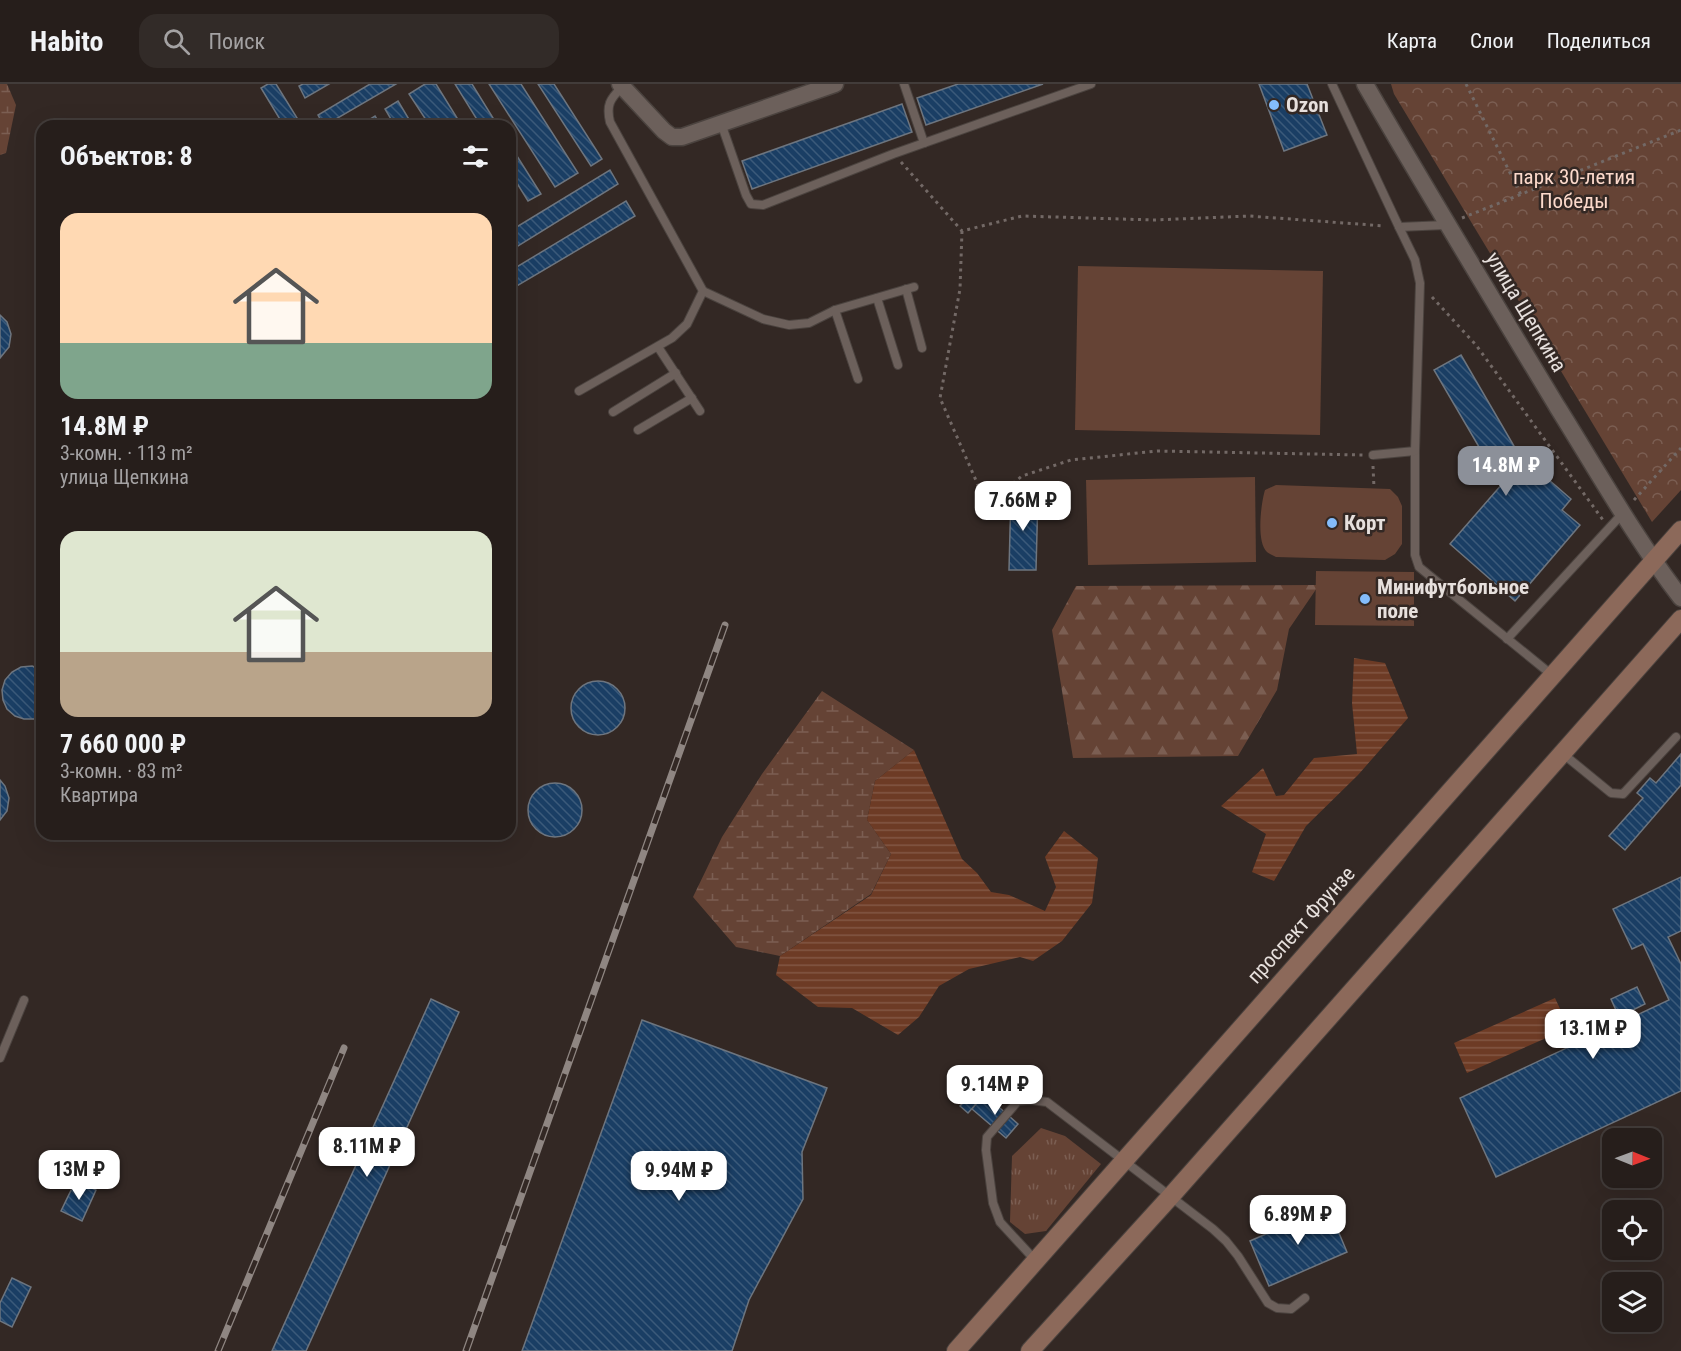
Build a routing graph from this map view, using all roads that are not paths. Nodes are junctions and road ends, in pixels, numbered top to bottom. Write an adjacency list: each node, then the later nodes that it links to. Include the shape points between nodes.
1 (835, 84): 7 (street)
2 (904, 84): 8 (lane)
3 (1090, 84): 8 (lane)
4 (1332, 84): 10 (lane)
5 (1365, 84): 9 (street, улица Щепкина)
6 (621, 86): 7 (street, via 672,137); 11 (lane, via 607,107 610,122)
7 (720, 123): 8 (lane, via 751,204 763,205)
8 (924, 143)
9 (1446, 225): 10 (lane); 26 (street, улица Щепкина)
10 (1399, 227): 24 (lane, via 1415,260 1420,283)
11 (703, 291): 13 (lane, via 763,319 789,325 809,323); 14 (lane, via 687,324)
12 (877, 298): 13 (lane); 15 (lane, via 910,288); 16 (lane)
13 (835, 310): 18 (lane)
14 (658, 347): 17 (lane); 19 (lane)
15 (922, 348)
16 (898, 365)
17 (676, 374): 20 (lane); 22 (lane)
18 (858, 379)
19 (579, 391)
20 (692, 398): 21 (lane); 23 (lane)
21 (700, 411)
22 (613, 412)
23 (638, 430)
24 (1414, 451): 25 (lane); 31 (lane, via 1415,555 1419,567)
25 (1373, 455)
26 (1623, 513): 28 (street, улица Щепкина); 31 (lane)
27 (1681, 530): 28 (main road, проспект Фрунзе)
28 (1653, 562): 29 (street, улица Щепкина); 32 (main road, проспект Фрунзе)
29 (1681, 598)
30 (1681, 619): 34 (main road)
31 (1507, 639): 32 (lane)
32 (1552, 675): 37 (main road, проспект Фрунзе)
33 (1676, 737): 34 (lane, via 1623,794 1611,793)
34 (1562, 753): 38 (main road)
35 (24, 1000): 36 (lane)
36 (0, 1058)
37 (1123, 1160): 38 (lane); 39 (main road, проспект Фрунзе); 39 (lane, via 1047,1102 1017,1101 987,1137 986,1150 993,1203 1000,1222)
38 (1171, 1196): 40 (lane, via 1226,1241 1268,1303 1291,1309); 42 (main road)
39 (1035, 1260): 41 (main road, проспект Фрунзе)
40 (1305, 1298)
41 (956, 1351)
42 (1030, 1351)

